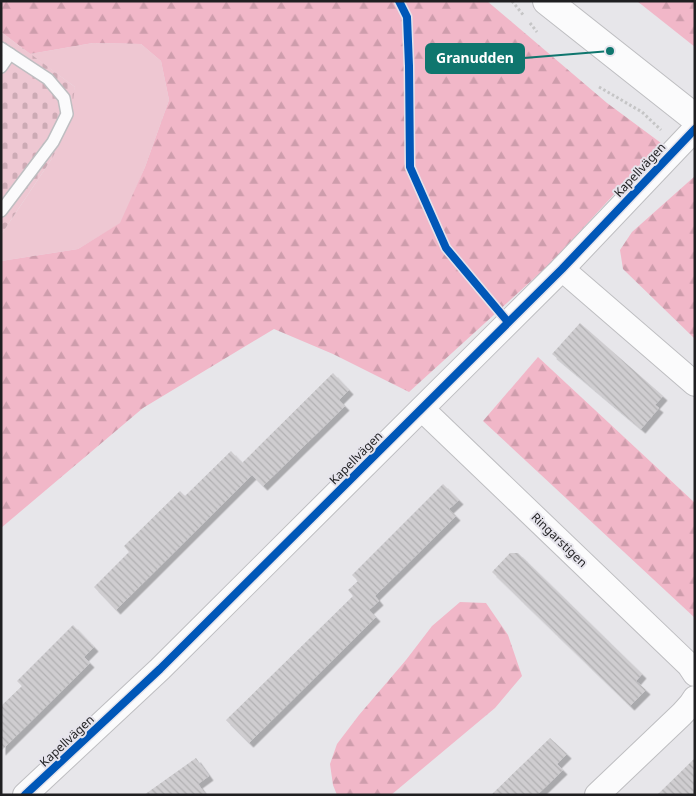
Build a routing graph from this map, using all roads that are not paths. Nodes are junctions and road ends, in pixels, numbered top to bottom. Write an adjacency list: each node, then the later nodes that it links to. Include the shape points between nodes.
1 (547, 1): 4 (street)
2 (5, 51): 3 (lane); 6 (lane, via 48,79 64,98 67,114 53,142)
3 (1, 66)
4 (695, 118)
5 (695, 128): 7 (street, Kapellvägen)
6 (1, 210)
7 (562, 269): 8 (street); 9 (street, Kapellvägen)
8 (695, 384)
9 (422, 408): 10 (street, Ringarstigen); 12 (street, Kapellvägen, via 160,669)
10 (695, 674)
11 (695, 698): 13 (street)
12 (25, 795)
13 (597, 795)

